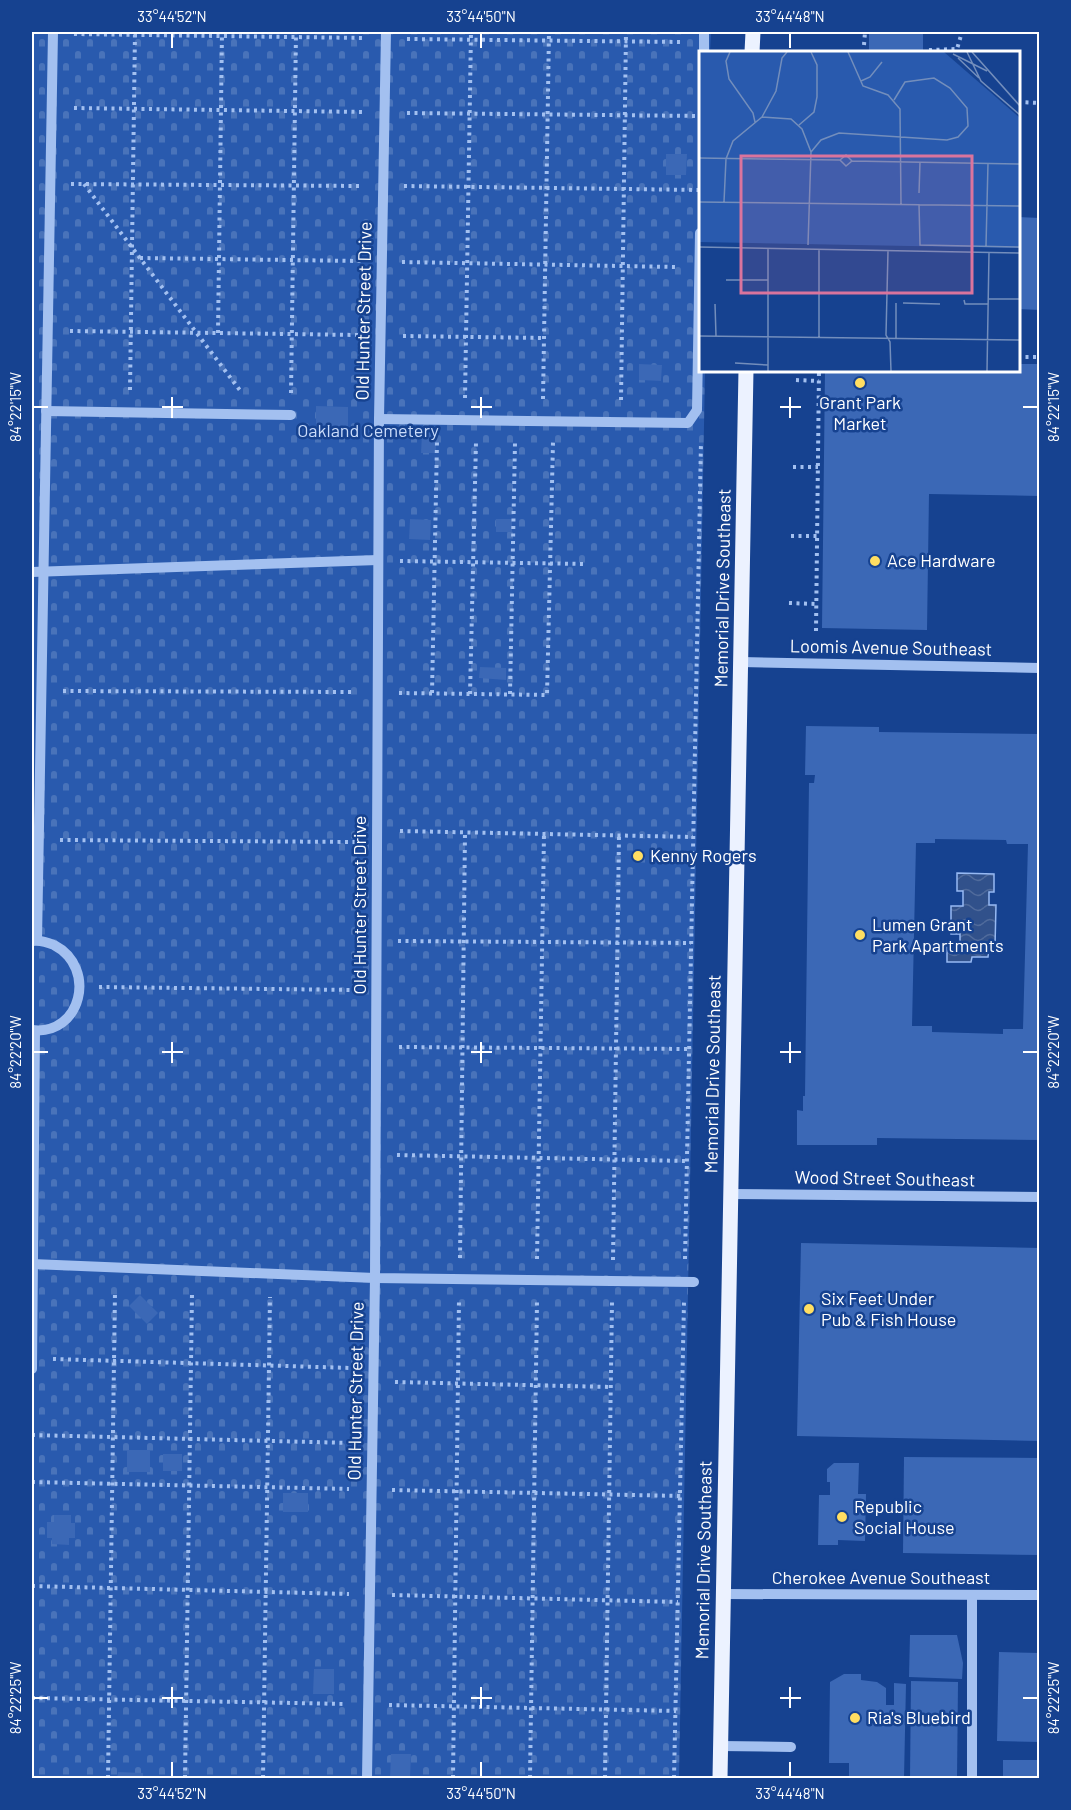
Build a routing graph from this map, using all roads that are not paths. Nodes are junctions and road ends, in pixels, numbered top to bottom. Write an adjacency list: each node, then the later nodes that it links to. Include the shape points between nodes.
1 (53, 32): 9 (street)
2 (386, 32): 11 (street, Old Hunter Street Drive)
3 (704, 32): 5 (street)
4 (753, 32): 6 (main road)
5 (704, 51)
6 (752, 51)
7 (699, 315): 11 (street, via 697,410 688,423)
8 (746, 372): 15 (main road, Memorial Drive Southeast)
9 (46, 411): 10 (street); 13 (street)
10 (291, 415)
11 (379, 419): 12 (street, Old Hunter Street Drive)
12 (378, 560): 13 (street); 22 (street, Old Hunter Street Drive)
13 (43, 571): 14 (street); 17 (street)
14 (32, 572)
15 (741, 662): 16 (street, Loomis Avenue Southeast); 19 (main road, Memorial Drive Southeast)
16 (1040, 668)
17 (34, 941): 18 (street, via 63,950 72,960 81,986 72,1013 49,1029)
18 (33, 1031): 21 (street)
19 (730, 1194): 20 (street, Wood Street Southeast); 26 (main road, Memorial Drive Southeast)
20 (1040, 1197)
21 (33, 1264): 22 (street); 24 (street)
22 (375, 1278): 23 (street); 31 (street, Old Hunter Street Drive)
23 (689, 1282)
24 (32, 1358): 25 (street)
25 (32, 1369)
26 (723, 1594): 27 (street, Cherokee Avenue Southeast); 29 (main road, Memorial Drive Southeast)
27 (972, 1595): 28 (street, Cherokee Avenue Southeast); 33 (street)
28 (1040, 1595)
29 (720, 1746): 30 (street); 32 (main road, Memorial Drive Southeast)
30 (791, 1747)
31 (367, 1779)
32 (720, 1779)
33 (972, 1779)

